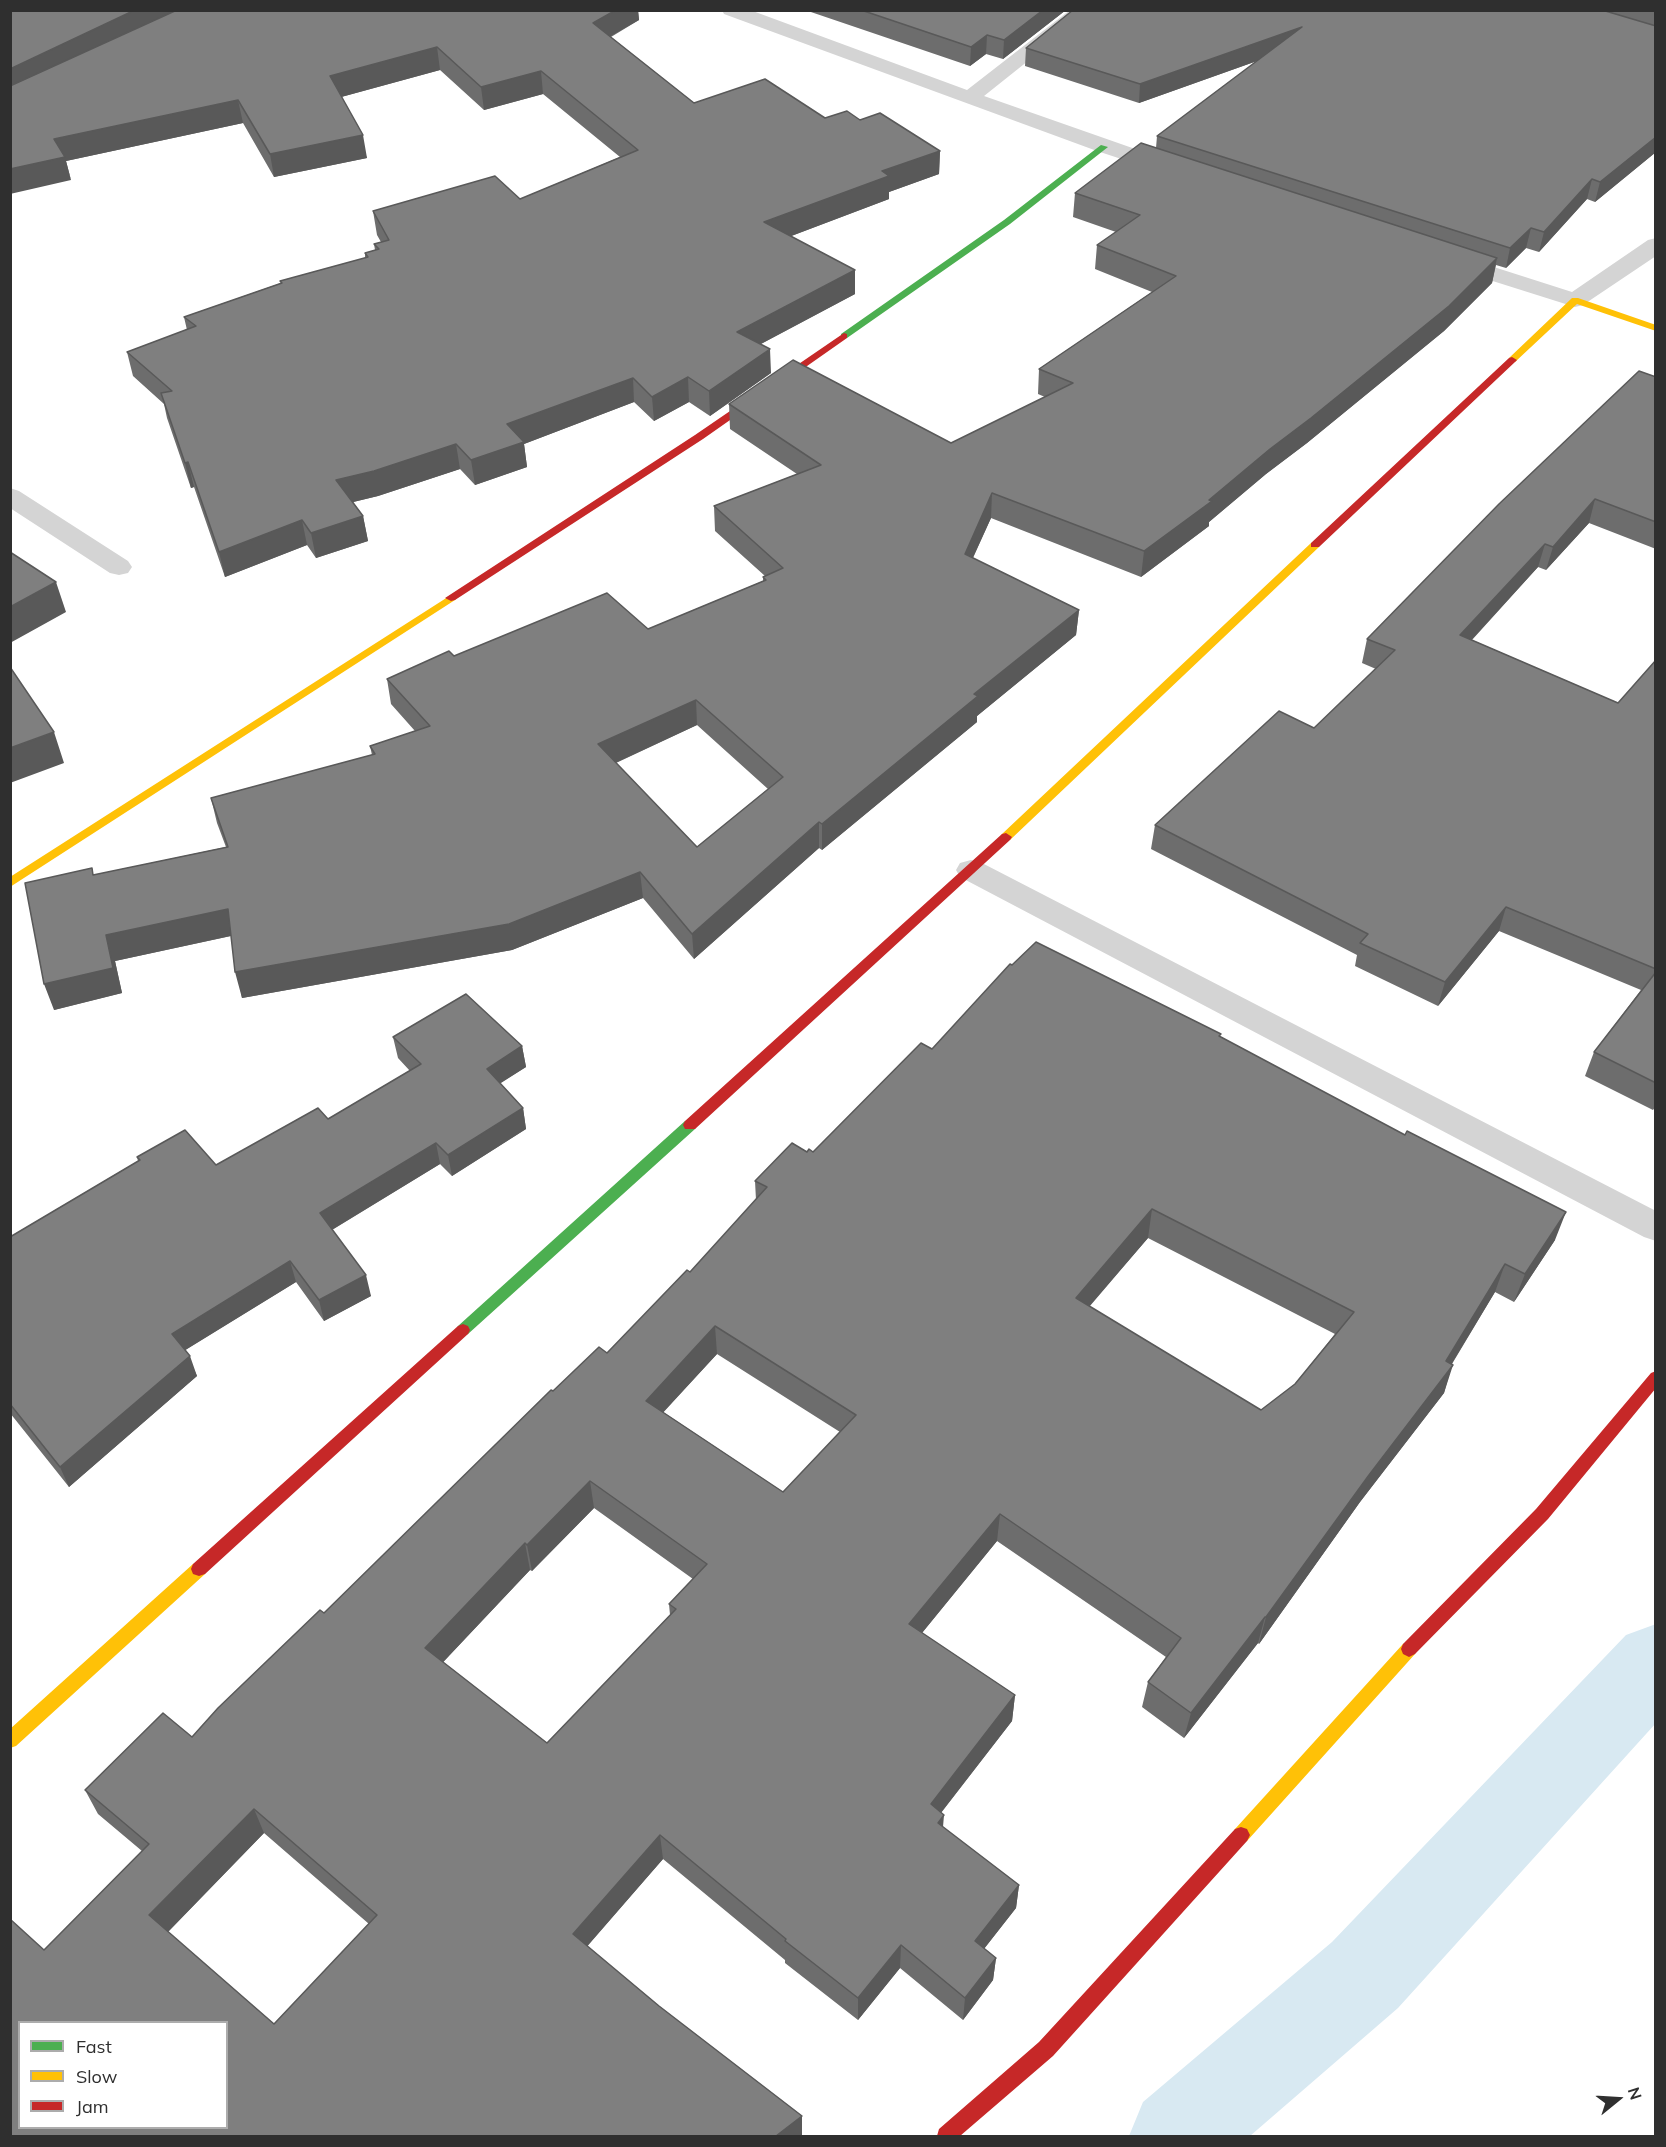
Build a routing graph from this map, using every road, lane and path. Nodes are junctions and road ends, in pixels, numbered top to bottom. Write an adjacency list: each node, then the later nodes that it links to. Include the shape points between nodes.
1 (731, 10): 4 (street)
2 (789, 10): 4 (street)
3 (1083, 10): 5 (street)
4 (768, 23): 5 (street)
5 (970, 97): 6 (street)
6 (1104, 147): 7 (street); 15 (street, via 1007,222 699,436)
7 (1194, 176)
8 (1656, 245): 10 (street)
9 (1430, 253): 10 (street)
10 (1575, 300): 11 (street); 14 (street)
11 (1656, 328)
12 (10, 496): 13 (street)
13 (119, 567)
14 (971, 870): 16 (street); 18 (street)
15 (10, 883)
16 (1656, 1227)
17 (1656, 1377): 19 (street, via 1542,1514 1423,1634 1046,2049)
18 (10, 1740)
19 (946, 2136)

